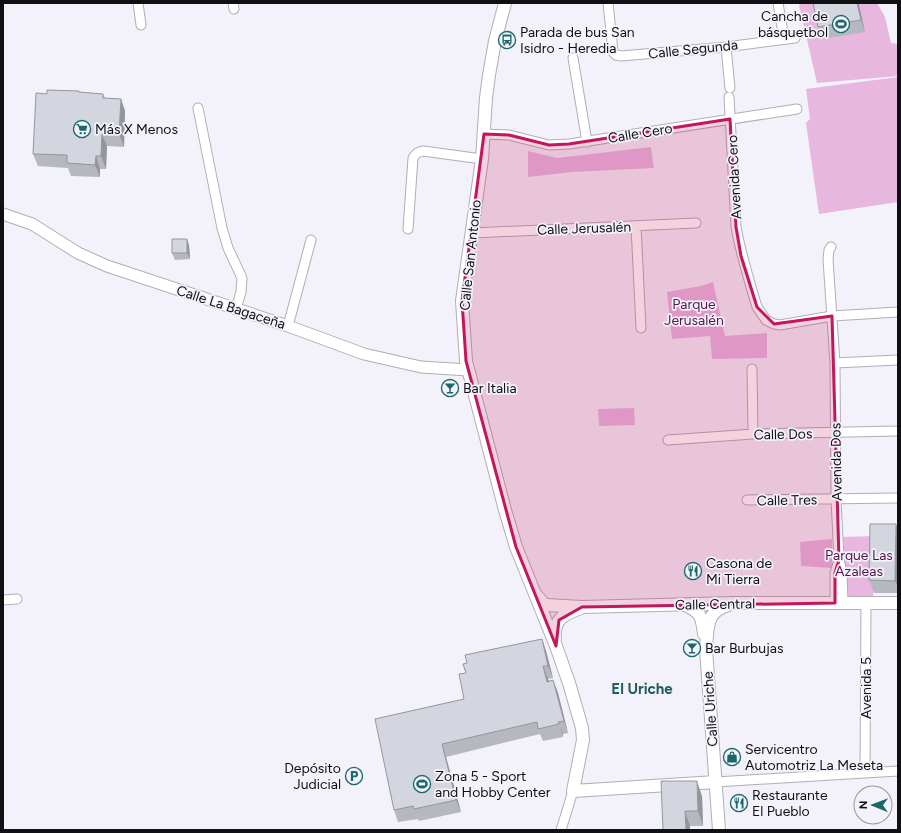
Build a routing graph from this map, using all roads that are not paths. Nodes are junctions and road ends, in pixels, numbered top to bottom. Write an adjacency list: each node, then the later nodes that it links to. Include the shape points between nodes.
1 (138, 3): 5 (street)
2 (506, 3): 13 (main road, Calle San Antonio, via 492,58)
3 (608, 3): 8 (street, Calle Segunda, via 613,52 621,56)
4 (778, 3): 7 (street)
5 (141, 25)
6 (795, 38): 7 (street, Calle Segunda)
7 (784, 39): 8 (street, Calle Segunda)
8 (726, 47): 12 (street, Avenida Cero)
9 (573, 58): 14 (street)
10 (198, 108): 23 (street, via 222,228 242,278)
11 (797, 108): 12 (street, Calle Cero)
12 (730, 119): 14 (street, Calle Cero); 25 (street, Avenida Cero, via 736,227 741,256 757,306 766,320 780,325)
13 (484, 134): 14 (street, Calle Cero, via 509,135 549,145); 15 (main road, Calle San Antonio)
14 (587, 142)
15 (482, 159): 19 (street, via 423,151 415,154); 20 (main road, Calle San Antonio)
16 (3, 214): 23 (street, Calle La Bagaceña, via 32,224 78,253 107,266)
17 (696, 223): 18 (street, Calle Jerusalén)
18 (636, 226): 20 (street, Calle Jerusalén); 27 (street)
19 (408, 229)
20 (472, 233): 30 (main road, Calle San Antonio, via 462,301)
21 (311, 240): 26 (street)
22 (831, 247): 25 (street, Avenida Dos, via 828,259)
23 (236, 309): 26 (street, Calle La Bagaceña)
24 (898, 312): 25 (street)
25 (832, 316): 29 (street, Avenida Dos)
26 (288, 326): 30 (street, Calle La Bagaceña, via 364,354 396,362 421,367)
27 (641, 328)
28 (898, 360): 29 (street)
29 (835, 363): 33 (street, Avenida Dos)
30 (468, 370): 39 (main road, Calle San Antonio, via 504,510)
31 (752, 370): 34 (street)
32 (898, 431): 33 (street, Calle Dos)
33 (835, 432): 34 (street, Calle Dos); 37 (street, Avenida Dos)
34 (753, 434): 35 (street, Calle Dos)
35 (668, 440)
36 (898, 498): 37 (street, Calle Tres)
37 (836, 499): 38 (street, Calle Tres); 43 (street, Avenida Dos, via 839,560 835,572)
38 (747, 500)
39 (536, 595): 47 (main road, Calle Central, via 547,605); 48 (main road, Calle San Antonio)
40 (17, 599): 41 (street)
41 (3, 600)
42 (734, 603): 43 (main road, Calle Central); 46 (main road, Calle Central); 49 (main road, Calle Uriche, via 719,608 712,614)
43 (839, 603): 44 (main road, Calle Central)
44 (866, 603): 45 (main road, Calle Central); 53 (street, Avenida 5)
45 (898, 603)
46 (684, 605): 47 (main road, Calle Central); 49 (main road, via 699,613 702,619)
47 (582, 607): 48 (main road, via 559,620 555,630)
48 (556, 646): 50 (main road, Calle San Antonio, via 582,728)
49 (706, 649): 51 (main road, Calle Uriche)
50 (583, 740): 56 (main road, via 585,782); 57 (main road)
51 (714, 766): 54 (main road, Calle Uriche); 55 (main road, via 710,779)
52 (898, 771): 53 (street)
53 (865, 772): 54 (street)
54 (716, 782): 55 (main road); 59 (main road, Calle Uriche)
55 (702, 783): 56 (main road)
56 (597, 789): 57 (main road)
57 (573, 791): 58 (street)
58 (561, 830)
59 (719, 830)

